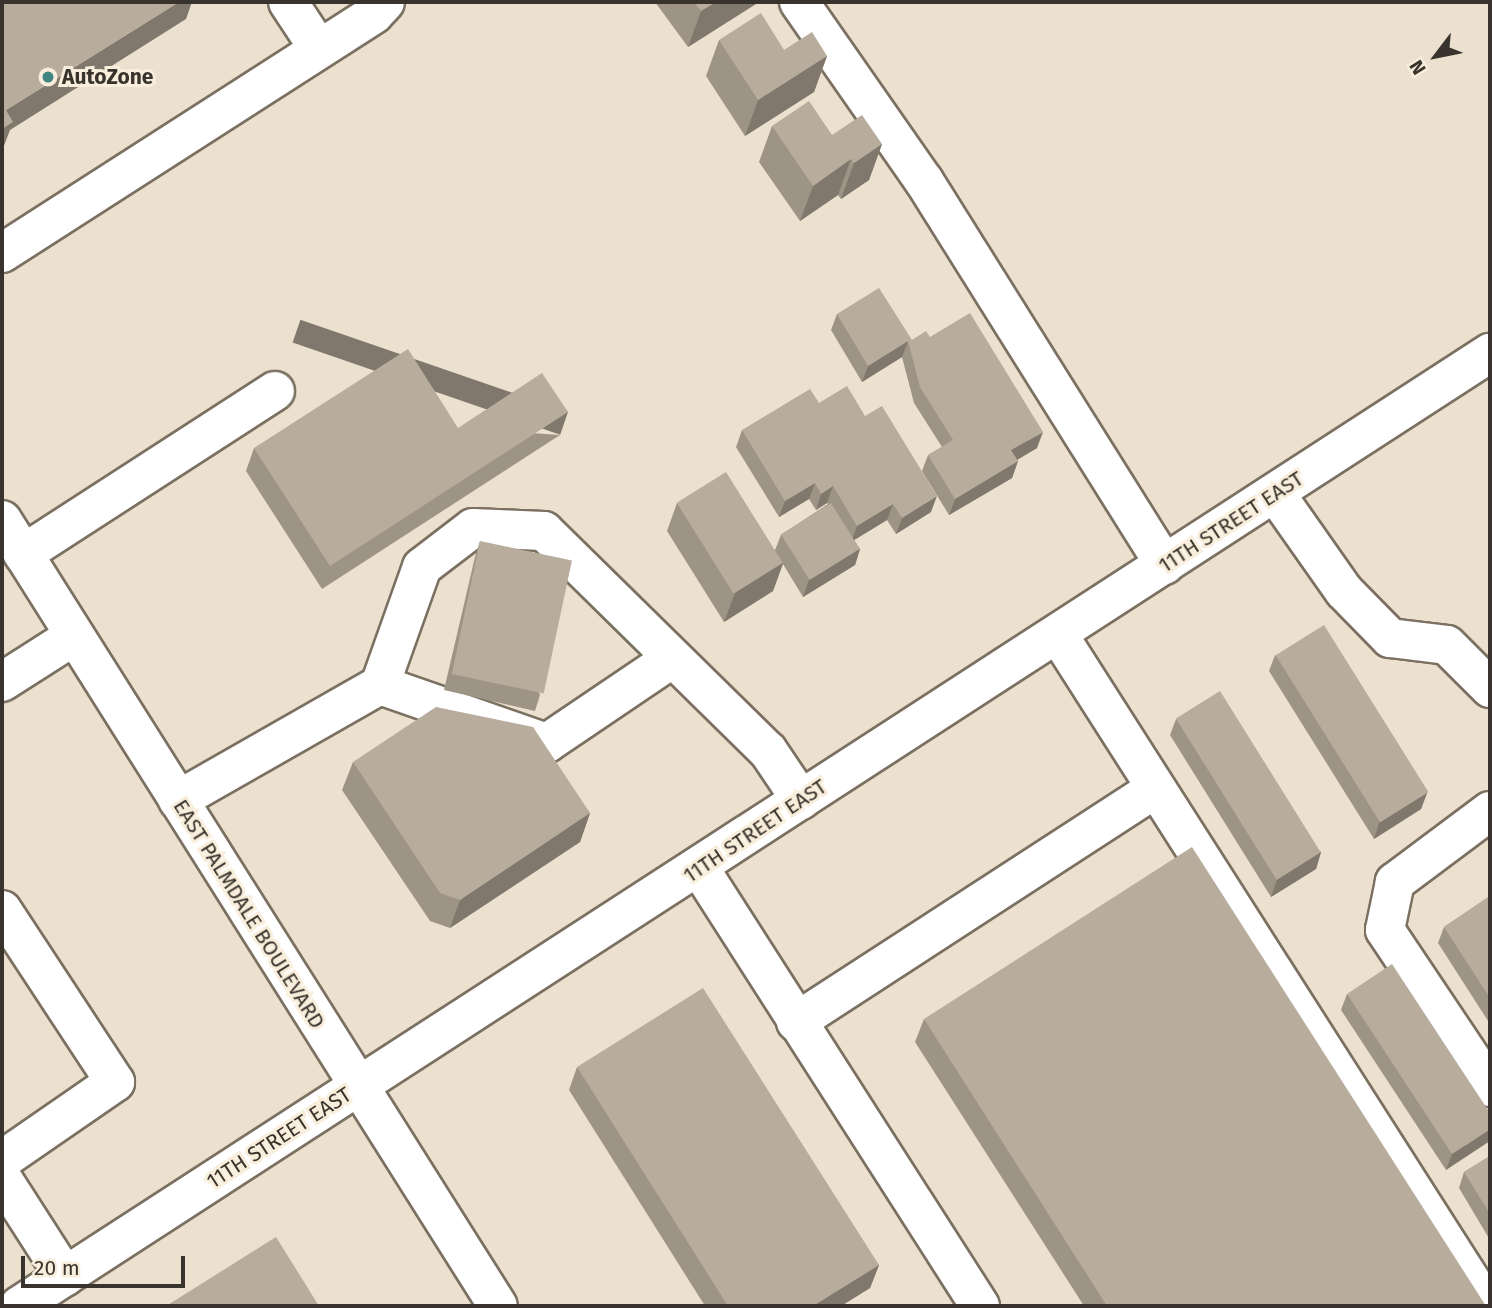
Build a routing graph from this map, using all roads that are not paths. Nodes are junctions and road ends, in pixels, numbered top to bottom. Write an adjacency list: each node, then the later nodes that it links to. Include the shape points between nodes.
1 (288, 2): 4 (main road)
2 (385, 2): 4 (main road)
3 (799, 2): 11 (main road, via 939,203)
4 (319, 49): 5 (main road)
5 (2, 253)
6 (1490, 353): 8 (main road, 11TH STREET EAST)
7 (275, 391): 10 (main road)
8 (1275, 493): 11 (main road, 11TH STREET EAST); 17 (main road, via 1344,592 1390,638 1447,645)
9 (2, 520): 10 (main road, EAST PALMDALE BOULEVARD)
10 (23, 554): 12 (main road, EAST PALMDALE BOULEVARD)
11 (1165, 565): 13 (main road, 11TH STREET EAST)
12 (74, 636): 15 (main road); 19 (main road, EAST PALMDALE BOULEVARD)
13 (1059, 636): 18 (main road); 20 (main road, 11TH STREET EAST)
14 (671, 659): 16 (main road, via 547,743); 16 (main road, via 544,531 473,528 422,567); 20 (main road, via 768,751)
15 (2, 682)
16 (380, 685): 19 (main road)
17 (1490, 688)
18 (1155, 789): 24 (main road); 33 (main road)
19 (178, 800): 26 (main road, EAST PALMDALE BOULEVARD)
20 (801, 800): 22 (main road, 11TH STREET EAST)
21 (1490, 811): 25 (main road, via 1395,882 1385,930)
22 (700, 869): 24 (main road); 26 (main road, 11TH STREET EAST)
23 (2, 911): 27 (main road, via 115,1083)
24 (796, 1022): 32 (main road)
25 (1490, 1087)
26 (357, 1088): 29 (main road, 11TH STREET EAST); 31 (main road, EAST PALMDALE BOULEVARD)
27 (2, 1160)
28 (2, 1178): 29 (main road)
29 (65, 1276): 30 (main road, 11TH STREET EAST)
30 (19, 1306)
31 (498, 1306)
32 (980, 1306)
33 (1487, 1306)

